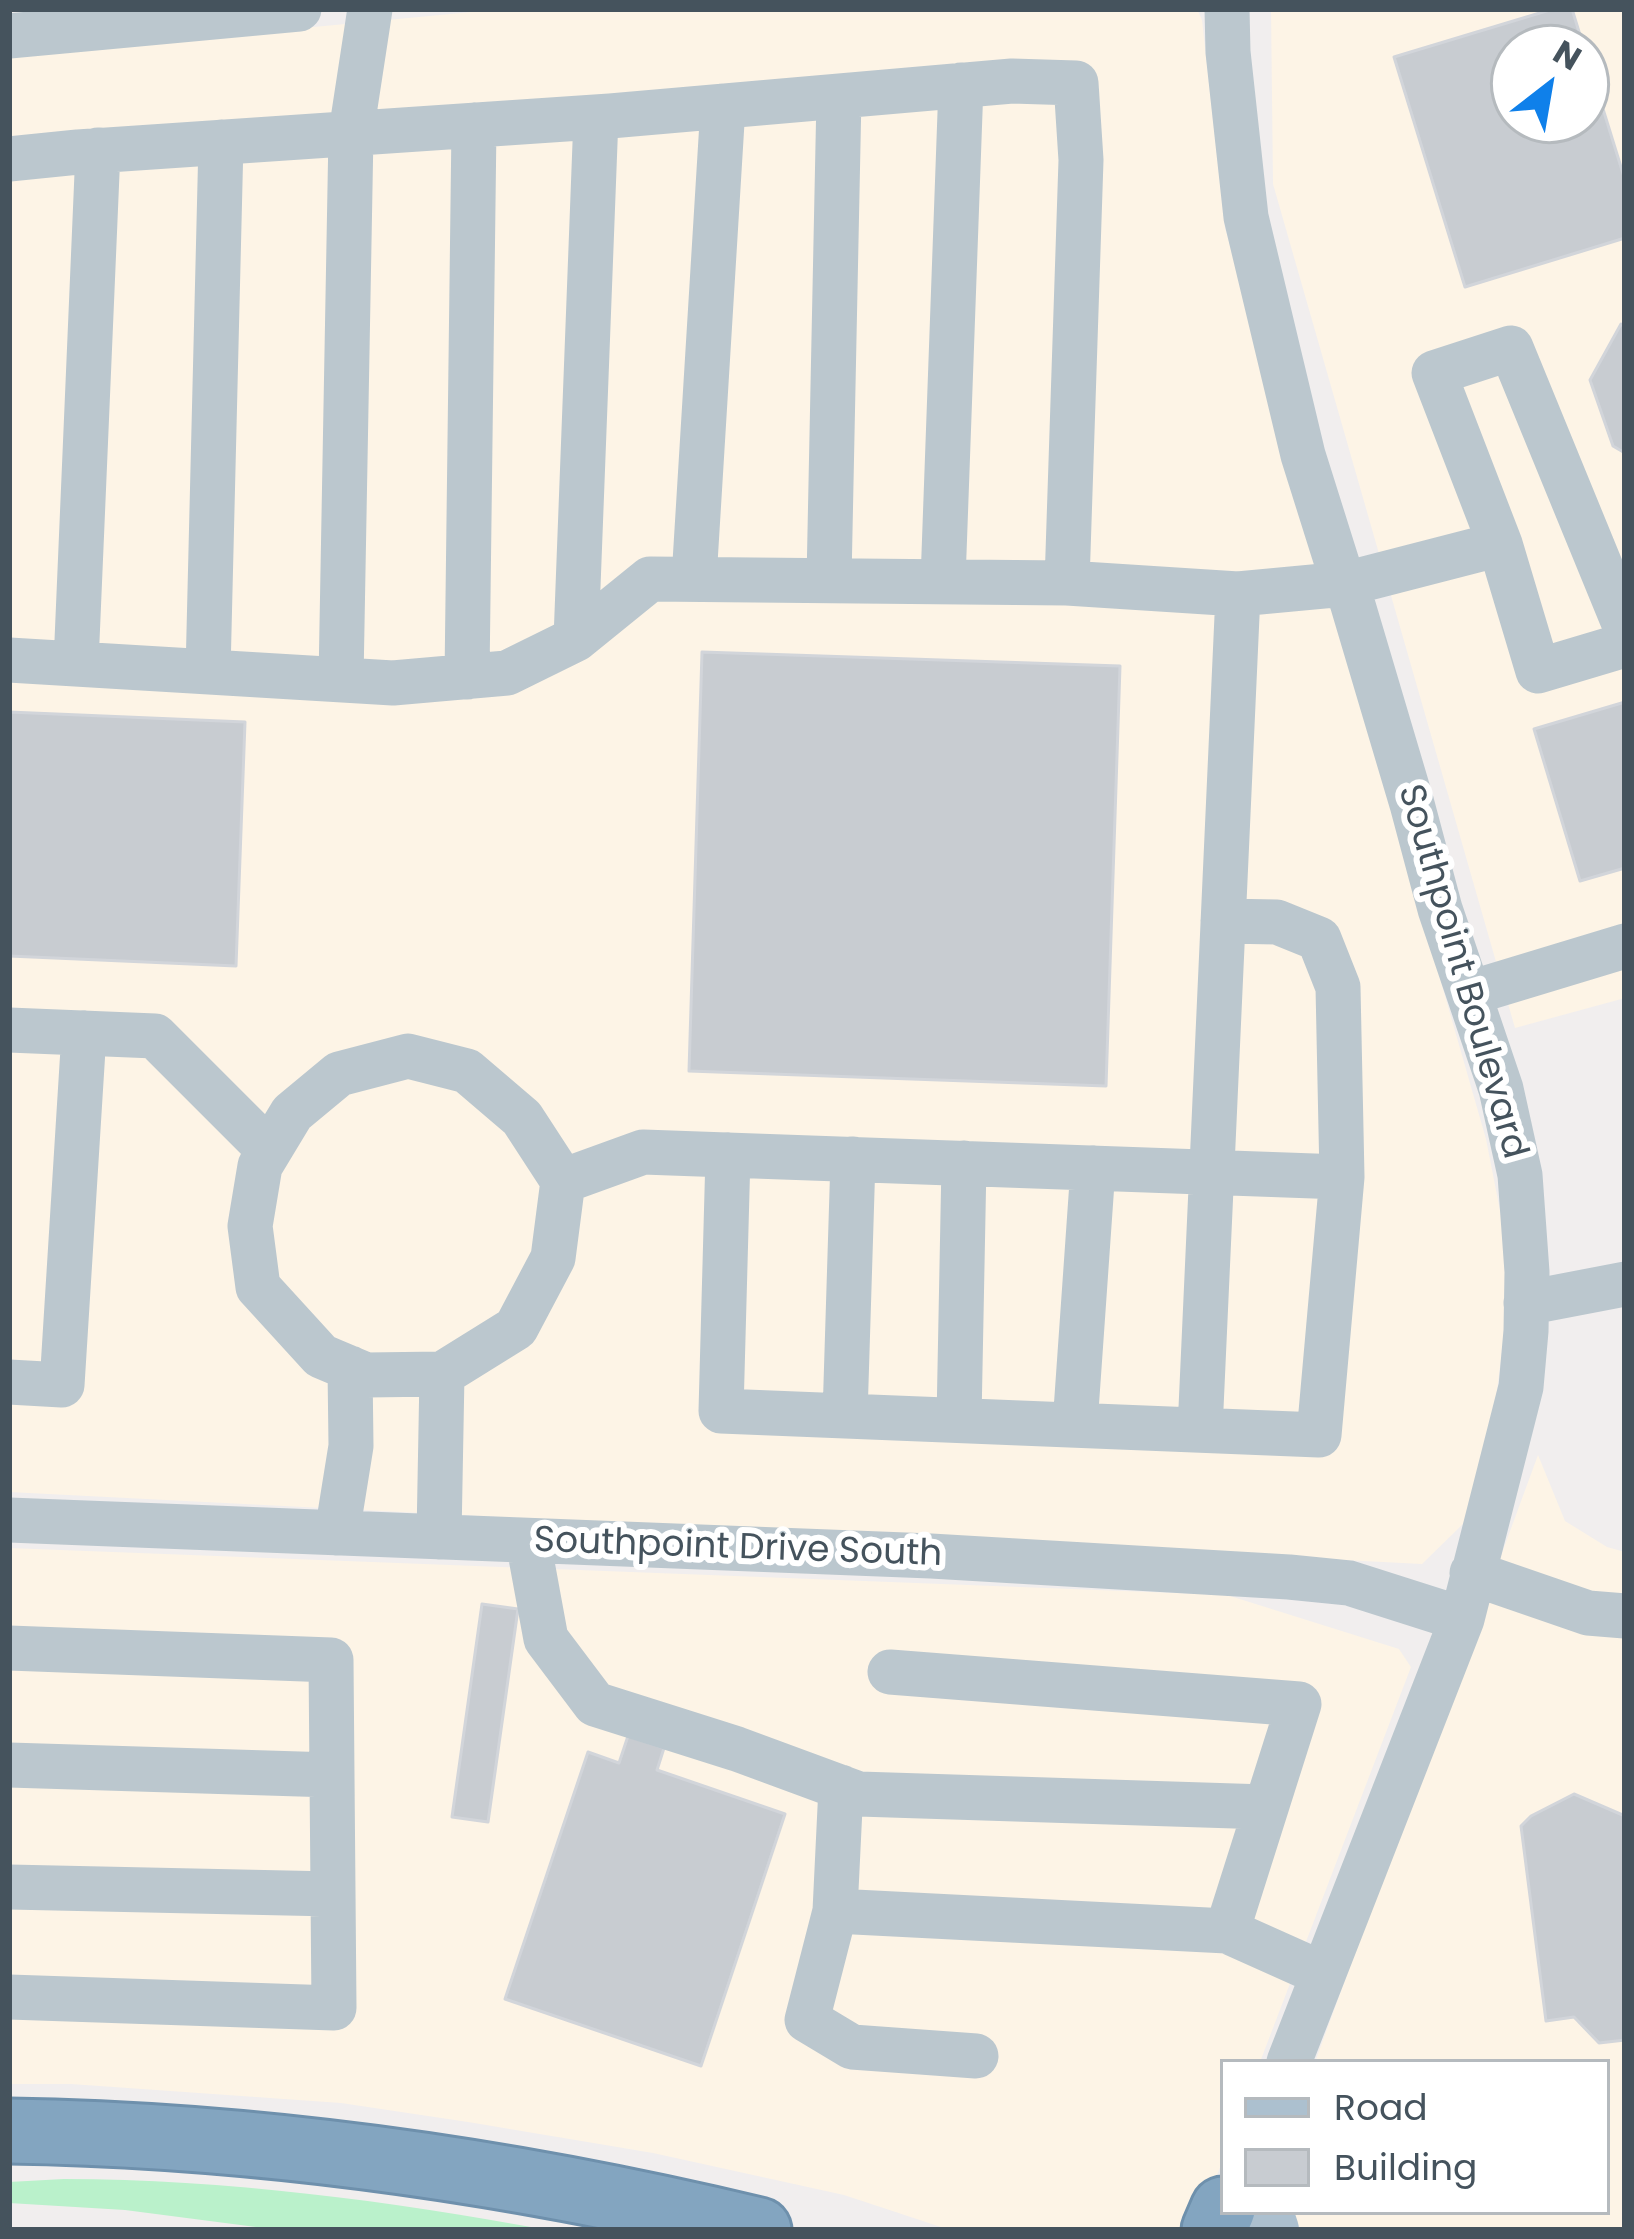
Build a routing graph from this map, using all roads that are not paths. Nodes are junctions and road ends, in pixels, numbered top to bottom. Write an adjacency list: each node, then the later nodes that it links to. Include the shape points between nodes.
1 (298, 9): 4 (street)
2 (370, 9): 10 (street)
3 (1227, 9): 19 (street, Southpoint Boulevard, via 1246,217 1303,454)
4 (9, 36)
5 (961, 86): 6 (street); 17 (street); 18 (street, via 1076,82 1081,160)
6 (839, 96): 7 (street); 16 (street)
7 (723, 106): 8 (street); 15 (street)
8 (596, 117): 9 (street); 22 (street)
9 (474, 125): 10 (street); 27 (street)
10 (352, 133): 11 (street); 28 (street)
11 (221, 142): 12 (street); 26 (street)
12 (98, 150): 13 (street); 25 (street)
13 (9, 159)
14 (1500, 544): 19 (street); 21 (street, via 1434,373 1511,348); 23 (street, via 1538,671)
15 (694, 579): 16 (street); 22 (street, via 650,579)
16 (829, 580): 17 (street)
17 (943, 581): 18 (street)
18 (1067, 583): 20 (street)
19 (1345, 584): 20 (street); 31 (street, Southpoint Boulevard)
20 (1238, 594): 29 (street)
21 (1625, 626)
22 (577, 639): 27 (street, via 507,673)
23 (1625, 645)
24 (9, 659): 25 (street)
25 (76, 664): 26 (street)
26 (208, 672): 28 (street)
27 (467, 677): 28 (street)
28 (341, 680)
29 (1223, 921): 39 (street); 40 (street, via 1277,922 1318,939 1338,987)
30 (1625, 946): 31 (street)
31 (1470, 993): 43 (street, Southpoint Boulevard, via 1520,1175)
32 (9, 1030): 33 (street)
33 (84, 1033): 34 (street, via 155,1036); 46 (street, via 62,1385)
34 (269, 1150): 41 (street, via 292,1113 339,1074 408,1056 466,1071 522,1118); 44 (street, via 250,1226 258,1287 321,1356)
35 (728, 1155): 36 (street); 41 (street, via 643,1152); 47 (street, via 721,1411)
36 (854, 1159): 37 (street); 47 (street)
37 (964, 1163): 38 (street); 48 (street)
38 (1093, 1168): 39 (street); 49 (street)
39 (1211, 1172): 40 (street); 50 (street)
40 (1342, 1177): 50 (street, via 1319,1435)
41 (563, 1180): 45 (street, via 553,1258 516,1328)
42 (1625, 1284): 43 (street)
43 (1526, 1303): 55 (street, Southpoint Boulevard, via 1521,1387)
44 (350, 1368): 45 (street); 52 (street, via 351,1446)
45 (442, 1374): 53 (street)
46 (9, 1382)
47 (845, 1416): 48 (street)
48 (959, 1420): 49 (street)
49 (1075, 1425): 50 (street)
50 (1200, 1430)
51 (9, 1520): 52 (street, Southpoint Drive South)
52 (337, 1533): 53 (street, Southpoint Drive South)
53 (439, 1537): 54 (street, Southpoint Drive South)
54 (528, 1541): 57 (street, Southpoint Drive South, via 1289,1576 1349,1583); 62 (street, via 546,1640 595,1704)
55 (1472, 1573): 56 (street, via 1588,1612); 57 (street, Southpoint Boulevard)
56 (1625, 1616)
57 (1462, 1619): 68 (street, Southpoint Boulevard)
58 (9, 1648): 61 (street, via 332,1660)
59 (890, 1672): 63 (street, via 1299,1704)
60 (9, 1766): 61 (street)
61 (332, 1775): 65 (street)
62 (841, 1787): 63 (street, via 859,1794); 66 (street)
63 (1266, 1807): 67 (street)
64 (9, 1888): 65 (street)
65 (333, 1894): 69 (street, via 334,2008)
66 (835, 1911): 67 (street); 70 (street, via 807,2020 851,2047)
67 (1227, 1931): 68 (street)
68 (1323, 1974): 71 (street, Southpoint Boulevard)
69 (9, 1997)
70 (976, 2056)
71 (1290, 2059)
72 (9, 2131): 73 (highway, via 283,2146 432,2164)
73 (760, 2230)

